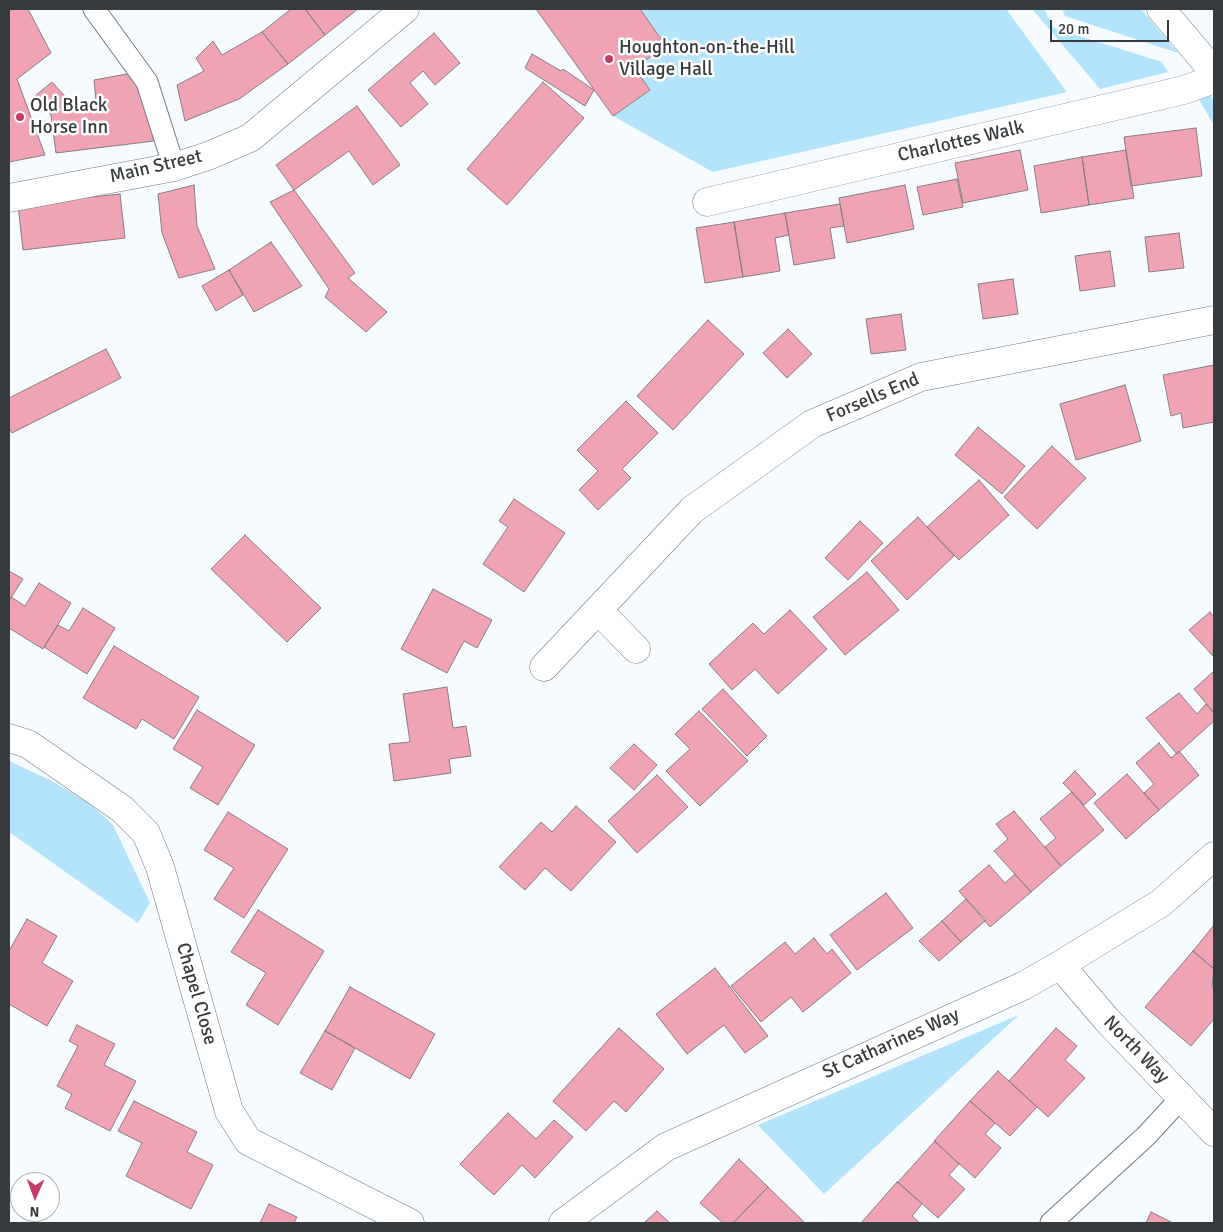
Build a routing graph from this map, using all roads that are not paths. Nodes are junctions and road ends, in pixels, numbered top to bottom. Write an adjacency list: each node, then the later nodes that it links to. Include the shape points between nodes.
1 (94, 9): 6 (lane, via 147,82)
2 (405, 9): 6 (street, Main Street, via 250,138)
3 (1161, 9): 4 (street)
4 (1214, 72)
5 (1214, 79): 8 (street, Charlottes Walk, via 1184,90)
6 (174, 166): 7 (street, Main Street)
7 (9, 198)
8 (707, 202)
9 (1214, 320): 10 (street, Forsells End, via 921,377 812,424 692,510)
10 (598, 610): 11 (street); 12 (street, Forsells End)
11 (636, 649)
12 (544, 667)
13 (9, 738): 18 (street, Chapel Close, via 28,744 122,809 146,832 160,867 229,1111 248,1140)
14 (1214, 856): 15 (street, St Catharines Way, via 1161,903)
15 (1060, 965): 16 (street, North Way, via 1107,1020); 19 (street, St Catharines Way, via 1023,986 666,1147)
16 (1182, 1097): 17 (street, North Way); 20 (lane, via 1146,1136)
17 (1214, 1132)
18 (410, 1223)
19 (563, 1223)
20 (1051, 1223)

